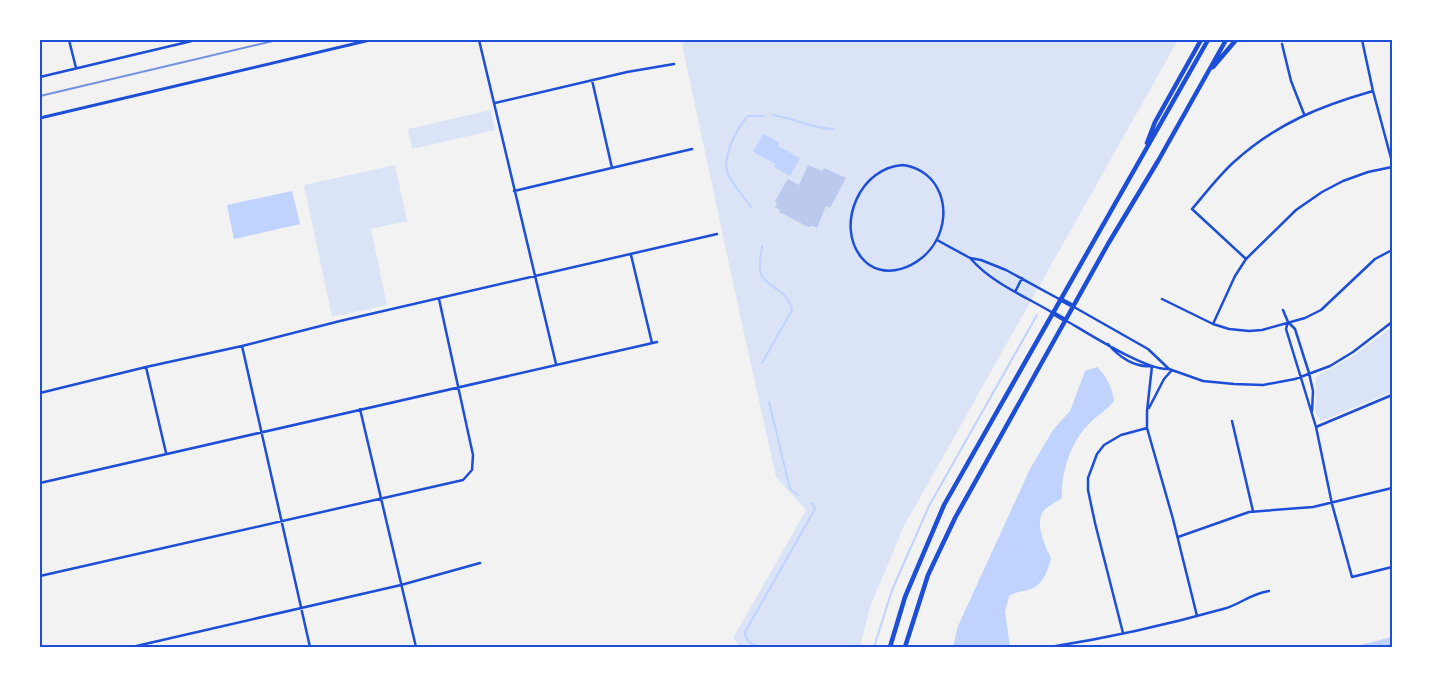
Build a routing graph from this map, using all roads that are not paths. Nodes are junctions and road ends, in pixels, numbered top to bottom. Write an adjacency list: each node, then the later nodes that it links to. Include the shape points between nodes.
1 (69, 40): 12 (street)
2 (196, 40): 12 (street)
3 (370, 40): 19 (street)
4 (479, 40): 17 (street)
5 (1200, 40): 21 (main road, via 1155,122)
6 (1208, 40): 21 (main road)
7 (1226, 40): 14 (main road)
8 (1236, 40): 14 (main road)
9 (1362, 40): 16 (street)
10 (1282, 44): 18 (street, via 1291,81)
11 (674, 64): 15 (street)
12 (76, 68): 13 (street)
13 (40, 76)
14 (1206, 76): 38 (main road)
15 (592, 80): 17 (street); 24 (street)
16 (1373, 91): 18 (street); 22 (street)
17 (494, 103): 25 (street)
18 (1304, 114): 31 (street, via 1269,134 1234,162 1192,209)
19 (40, 118)
20 (692, 149): 24 (street)
21 (1139, 162): 37 (main road)
22 (1392, 162)
23 (1392, 166): 31 (street, via 1343,181 1322,192 1296,210)
24 (612, 168): 25 (street)
25 (514, 191): 32 (street)
26 (717, 234): 29 (street)
27 (937, 240): 27 (street, via 943,220 942,200 934,181 923,171 911,166 893,166 876,175 860,193 853,211 851,238 860,255 874,268 887,271 907,267 922,258); 30 (street)
28 (1392, 250): 42 (street, via 1375,259 1321,310)
29 (631, 255): 32 (street); 45 (street)
30 (970, 258): 33 (street, via 997,265); 34 (street, via 990,277)
31 (1246, 259): 44 (street)
32 (535, 277): 35 (street); 48 (street)
33 (1022, 278): 34 (street); 37 (street)
34 (1014, 292): 40 (street)
35 (438, 299): 47 (street); 54 (street)
36 (1162, 299): 44 (street)
37 (1060, 300): 38 (main road); 40 (main road)
38 (1073, 306): 41 (main road); 51 (street, via 1148,348)
39 (1283, 310): 42 (street)
40 (1053, 313): 41 (main road); 83 (main road, via 944,505 905,597)
41 (1065, 320): 49 (street); 84 (main road, via 947,534 928,575)
42 (1288, 322): 44 (street, via 1249,331); 52 (street, via 1295,328); 53 (street, via 1286,329)
43 (1392, 322): 52 (street, via 1353,352 1330,366)
44 (1213, 324)
45 (652, 342): 46 (street); 48 (street)
46 (657, 342)
47 (242, 346): 50 (street); 63 (street)
48 (556, 365): 54 (street)
49 (1152, 366): 51 (street); 58 (street)
50 (146, 367): 55 (street); 64 (street)
51 (1171, 369): 53 (street, via 1203,381 1234,384 1263,385); 58 (street)
52 (1309, 373): 53 (street); 59 (street, via 1313,391)
53 (1300, 376): 59 (street)
54 (457, 387): 57 (street); 67 (street, via 473,455 472,470 463,480)
55 (40, 393)
56 (1392, 395): 62 (street)
57 (360, 409): 63 (street); 67 (street)
58 (1147, 411): 61 (street)
59 (1312, 412): 62 (street)
60 (1232, 420): 69 (street)
61 (1147, 428): 71 (street); 79 (street, via 1121,435 1104,445 1088,478 1094,523)
62 (1316, 428): 68 (street)
63 (262, 432): 64 (street); 70 (street)
64 (166, 454): 65 (street)
65 (40, 483)
66 (1392, 488): 68 (street)
67 (382, 498): 70 (street); 75 (street)
68 (1332, 504): 69 (street); 73 (street, via 1352,577)
69 (1253, 511): 71 (street)
70 (282, 520): 74 (street); 77 (street)
71 (1178, 537): 78 (street)
72 (480, 563): 75 (street)
73 (1392, 567)
74 (40, 576)
75 (401, 585): 77 (street); 82 (street)
76 (1268, 591): 78 (street, via 1226,609)
77 (301, 608): 80 (street); 81 (street)
78 (1197, 616): 79 (street)
79 (1123, 632): 85 (street)
80 (132, 647)
81 (310, 647)
82 (416, 647)
83 (890, 647)
84 (905, 647)
85 (1050, 647)

